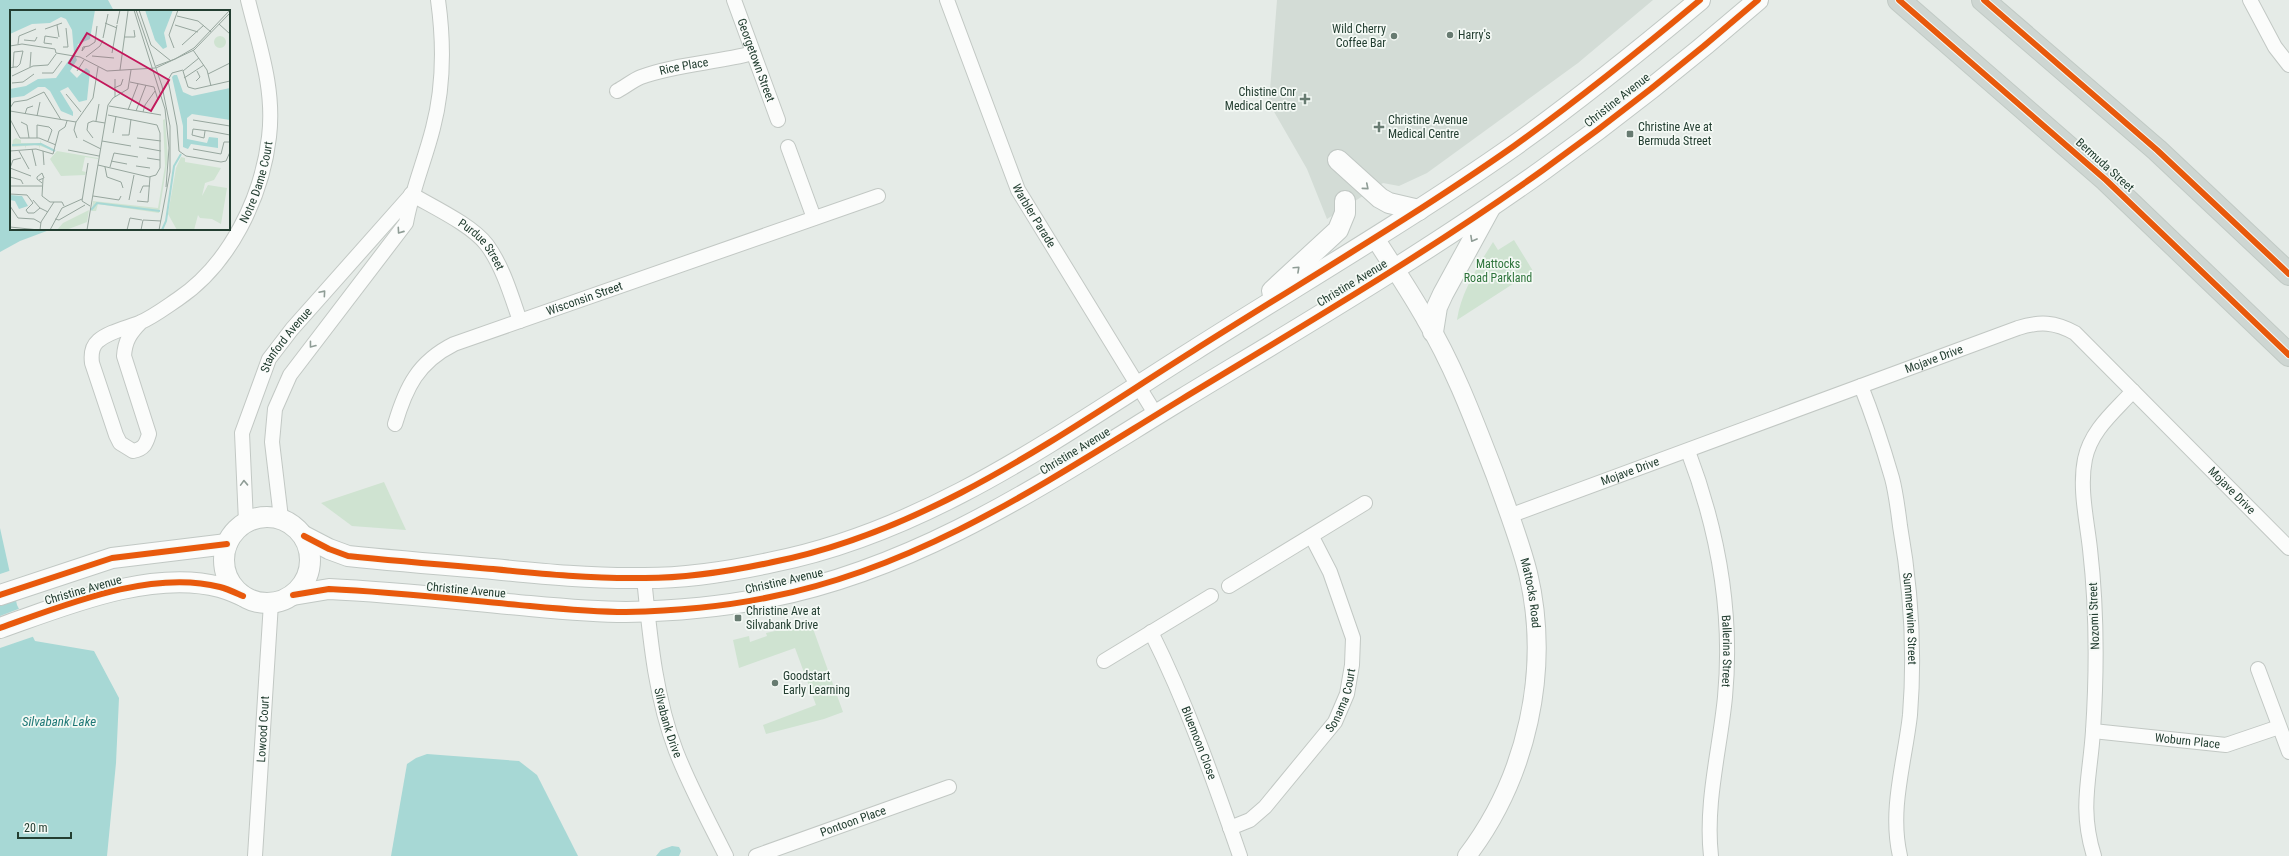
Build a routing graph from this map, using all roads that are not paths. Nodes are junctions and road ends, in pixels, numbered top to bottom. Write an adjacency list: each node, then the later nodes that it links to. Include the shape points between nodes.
1 (248, 0): 26 (street, Notre Dame Court, via 264,61 270,97 269,136 263,171 254,199 243,223 216,262 185,294)
2 (438, 0): 16 (street, Stanford Avenue, via 442,50 440,95 433,128)
3 (734, 0): 10 (street, Georgetown Street)
4 (947, 0): 31 (street, Warbler Parade, via 1018,190)
5 (1700, 0): 20 (main road, Christine Avenue, via 1570,105)
6 (1758, 0): 19 (main road, Christine Avenue, via 1657,83 1554,162)
7 (1899, 0): 29 (main road, Bermuda Street, via 2106,180)
8 (1984, 0): 24 (main road, via 2157,150)
9 (2250, 0): 11 (street, via 2275,47)
10 (753, 53): 12 (street, Rice Place, via 723,62 668,69 640,78); 13 (street, Georgetown Street)
11 (2289, 65)
12 (617, 91)
13 (778, 120)
14 (788, 146): 21 (street)
15 (1338, 160): 20 (main road, one-way to 20, via 1380,198 1389,203)
16 (411, 194): 25 (street, Purdue Street, via 468,229 487,244 499,265); 40 (street, Stanford Avenue, one-way to 40, via 406,223 290,375 275,409 272,442); 41 (street, Stanford Avenue, one-way to 16, via 242,433 269,359 292,329)
17 (878, 196): 21 (street, Wisconsin Street)
18 (1345, 201): 27 (main road, one-way to 18, via 1338,230 1345,213)
19 (1492, 205): 23 (main road, Christine Avenue); 28 (main road, one-way to 28, via 1443,294 1434,318)
20 (1419, 210): 22 (main road, Christine Avenue)
21 (814, 218): 25 (street, Wisconsin Street)
22 (1376, 238): 23 (street, Christine Avenue); 27 (main road, Christine Avenue)
23 (1395, 270): 28 (street, Christine Avenue); 33 (main road, Christine Avenue)
24 (2289, 274)
25 (520, 321): 34 (street, Wisconsin Street, via 454,344 436,353 418,371 403,398)
26 (137, 324): 26 (street, Notre Dame Court, via 125,344 124,356 149,434 146,444 140,450 133,451 120,443 116,435 91,354 97,341)
27 (1237, 324): 31 (main road, Christine Avenue)
28 (1433, 332): 39 (street, Mattocks Road, via 1466,401)
29 (2289, 355)
30 (1861, 386): 32 (street, Mojave Drive, via 2018,328 2048,322 2061,325 2075,333); 35 (street, Mojave Drive); 69 (street, Summerwine Street, via 1892,479 1911,600 1913,644 1910,715 1897,801)
31 (1138, 387): 33 (street, Warbler Parade); 36 (main road, Christine Avenue)
32 (2133, 391): 45 (street, Mojave Drive); 59 (street, Nozomi Street, via 2100,426 2084,461 2083,476 2097,620)
33 (1156, 415): 38 (main road, Christine Avenue)
34 (395, 424)
35 (1688, 451): 39 (street, Mojave Drive); 68 (street, Ballerina Street, via 1707,508 1721,566 1728,628 1725,698 1710,812)
36 (975, 485): 38 (main road); 46 (main road, Christine Avenue, via 890,526 815,552 777,562 715,572)
37 (1365, 503): 43 (street)
38 (992, 513): 53 (main road, Christine Avenue, via 909,555 831,582 742,602)
39 (1509, 516): 67 (street, Mattocks Road, via 1528,572 1534,610 1536,677 1526,735 1514,773 1499,808)
40 (281, 518): 41 (main road, via 257,517); 42 (main road, via 292,523)
41 (246, 522): 44 (main road, via 234,531)
42 (304, 536): 46 (main road, Christine Avenue, via 348,556 564,576); 49 (main road, via 311,556 310,570 304,584)
43 (1312, 537): 47 (street); 62 (street, Sonama Court, via 1329,570 1353,638 1347,694 1335,722 1265,807 1250,820)
44 (227, 544): 48 (main road, Christine Avenue, via 112,558); 50 (main road, via 224,558 226,573 232,586)
45 (2289, 548)
46 (644, 578): 53 (street, Silvabank Drive)
47 (1228, 586)
48 (0, 595)
49 (293, 595): 52 (main road, via 283,601); 53 (main road, Christine Avenue, via 329,589 576,610)
50 (243, 596): 52 (main road, via 256,602); 54 (main road, Christine Avenue, via 220,587 177,583 122,590)
51 (1211, 596): 55 (street)
52 (271, 603): 63 (street, Lowood Court)
53 (647, 611): 64 (street, Silvabank Drive, via 661,702 676,751)
54 (0, 628)
55 (1151, 632): 56 (street); 62 (street, Bluemoon Close, via 1164,658)
56 (1104, 661)
57 (2258, 669): 58 (street)
58 (2279, 727): 59 (street, Woburn Place, via 2226,745); 60 (street)
59 (2093, 731): 70 (street, Nozomi Street, via 2085,816)
60 (2289, 752)
61 (949, 787): 65 (street, Pontoon Place)
62 (1230, 828): 66 (street, Bluemoon Close)
63 (255, 856)
64 (726, 856)
65 (756, 856)
66 (1240, 856)
67 (1467, 856)
68 (1711, 856)
69 (1900, 856)
70 (2094, 856)

